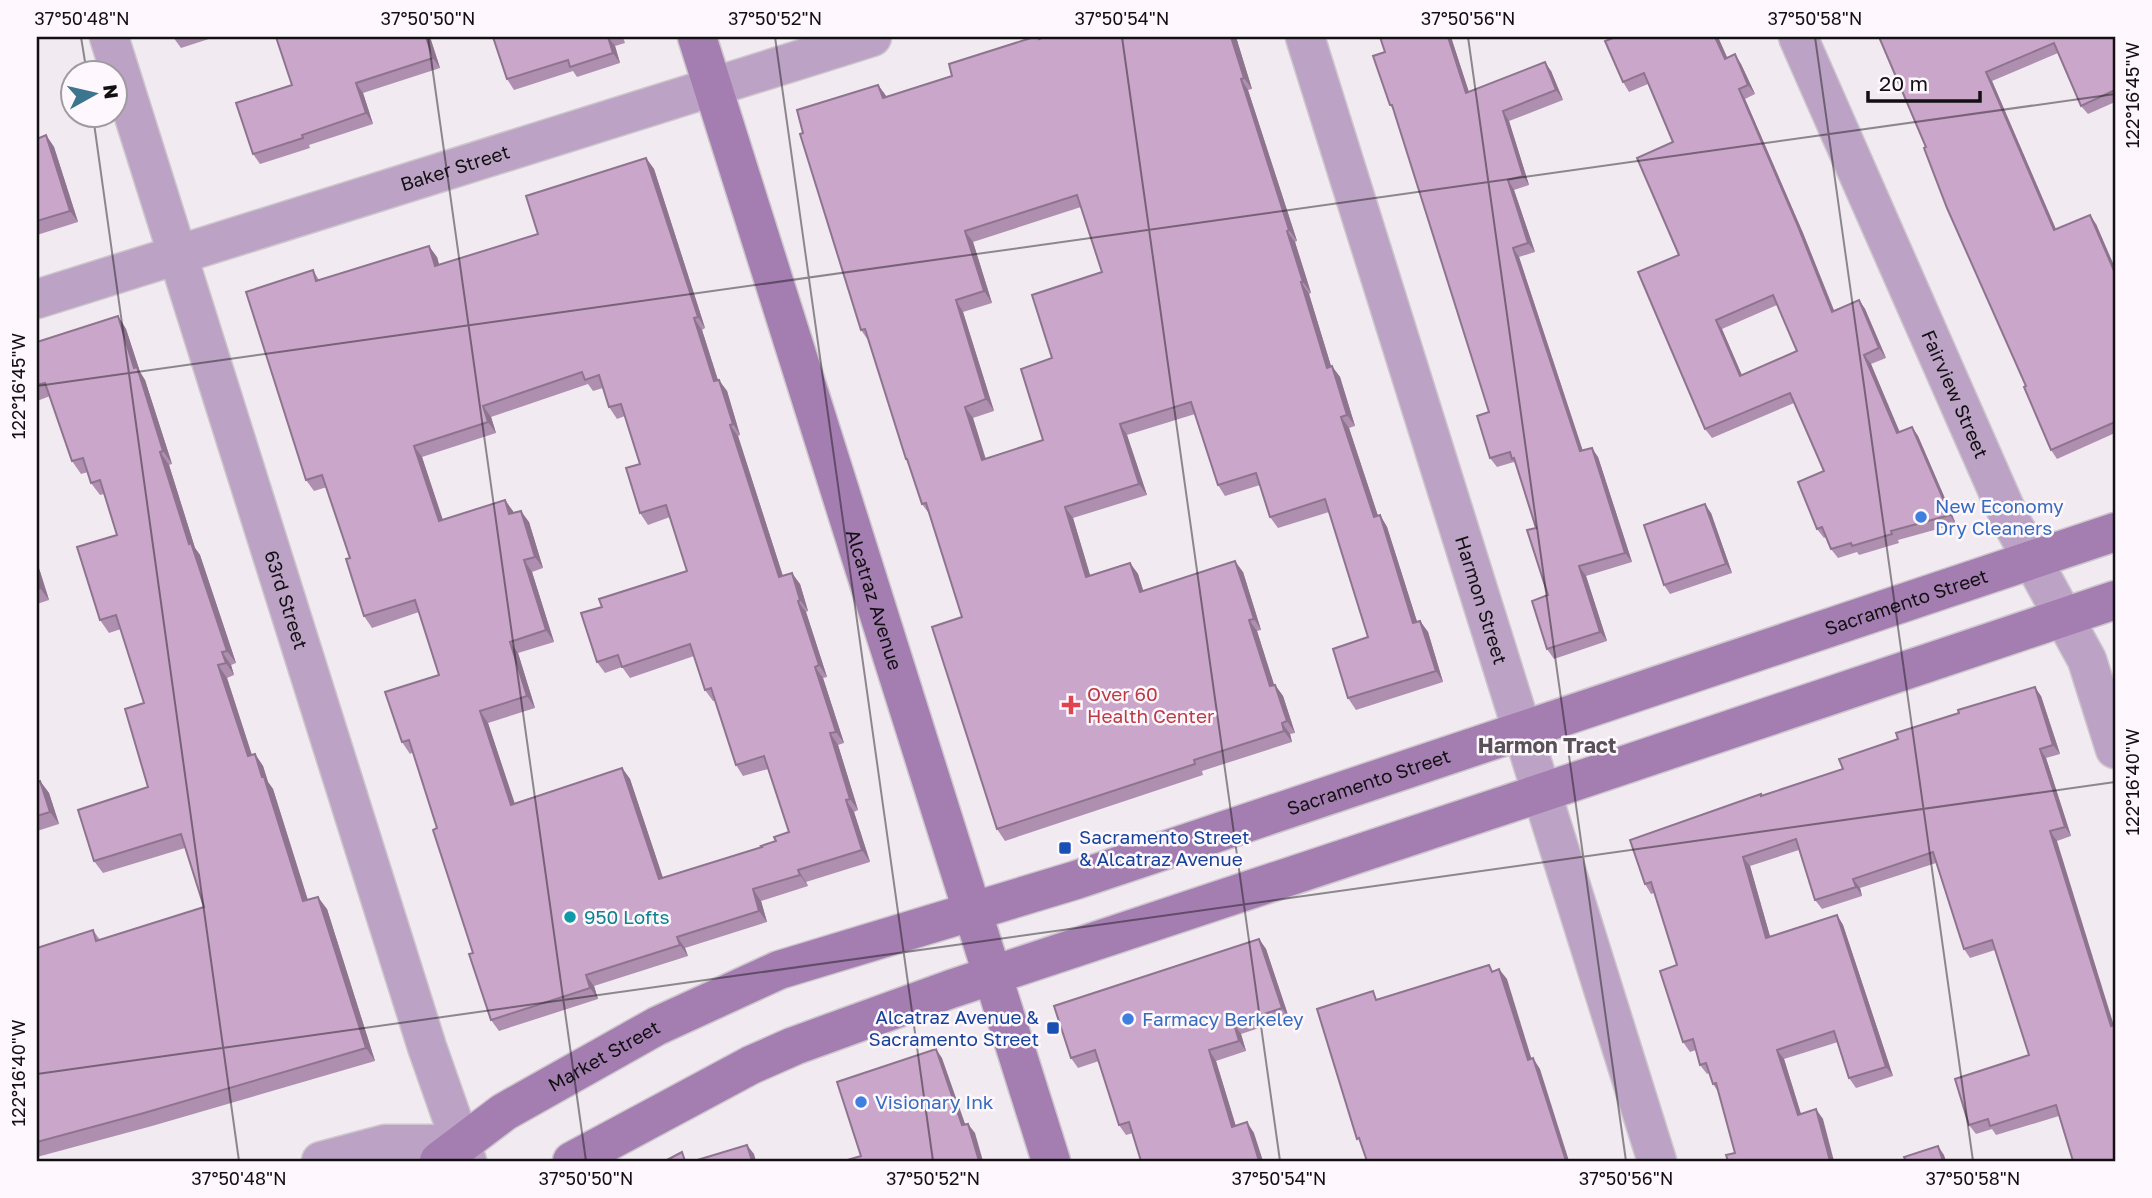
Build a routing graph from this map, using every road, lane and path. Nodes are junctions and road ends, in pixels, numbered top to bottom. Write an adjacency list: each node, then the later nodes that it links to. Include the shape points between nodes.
1 (108, 37): 7 (street, 63rd Street)
2 (697, 37): 6 (street, Alcatraz Avenue)
3 (872, 37): 6 (street, Baker Street)
4 (1305, 37): 13 (street, Harmon Street)
5 (1798, 37): 10 (street, Fairview Street)
6 (713, 86): 7 (street, Baker Street); 16 (street, Alcatraz Avenue)
7 (178, 255): 8 (street, Baker Street); 19 (street, 63rd Street, via 427,1047)
8 (37, 299)
9 (2115, 532): 10 (street, Sacramento Street)
10 (2032, 560): 12 (street, Fairview Street); 13 (street, Sacramento Street)
11 (2115, 600): 12 (street)
12 (2063, 618): 14 (street, Fairview Street, via 2087,660); 15 (street)
13 (1523, 731): 15 (street, Harmon Street); 16 (street, Sacramento Street)
14 (2115, 749)
15 (1543, 793): 18 (street); 23 (street, Harmon Street)
16 (973, 912): 17 (street, Sacramento Street); 18 (street, Alcatraz Avenue)
17 (779, 970): 19 (street, Market Street, via 657,1026 504,1112)
18 (992, 975): 21 (street, via 751,1065); 22 (street, Alcatraz Avenue)
19 (456, 1155): 20 (street, via 385,1144)
20 (321, 1161)
21 (572, 1161)
22 (1051, 1161)
23 (1657, 1161)

